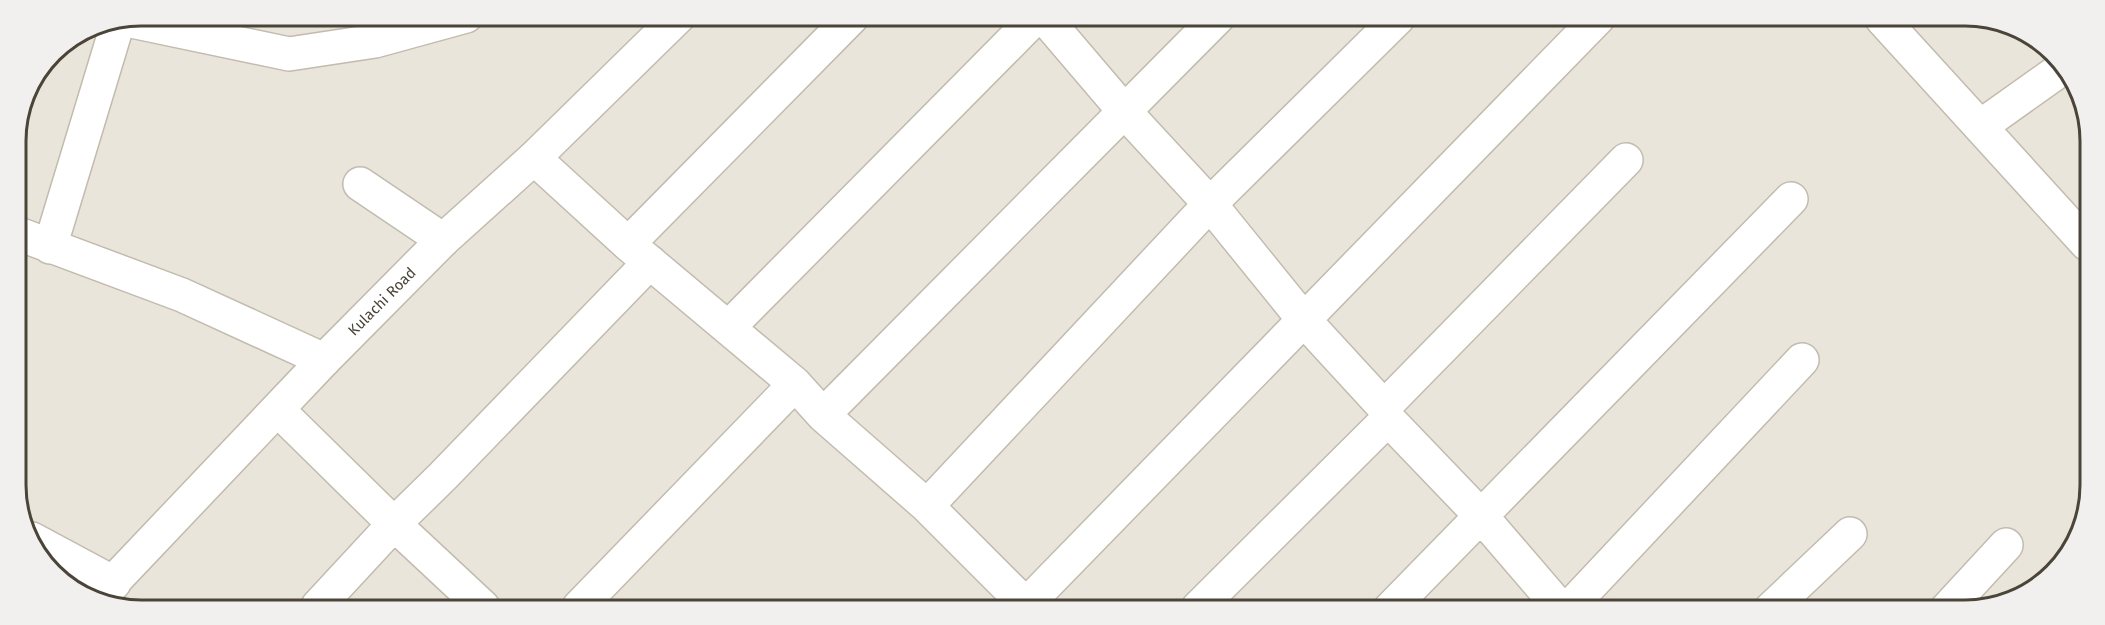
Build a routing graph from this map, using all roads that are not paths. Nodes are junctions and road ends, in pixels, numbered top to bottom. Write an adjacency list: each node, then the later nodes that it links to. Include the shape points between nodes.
1 (211, 26): 10 (street, via 289,54)
2 (669, 26): 15 (street, Kulachi Road)
3 (844, 26): 24 (street)
4 (1027, 26): 26 (street)
5 (1052, 26): 13 (street)
6 (1209, 26): 13 (street)
7 (1390, 26): 19 (street)
8 (1590, 26): 25 (street)
9 (1888, 26): 14 (street)
10 (385, 27)
11 (117, 28): 23 (street)
12 (2056, 72): 14 (street)
13 (1125, 112): 19 (street); 32 (street)
14 (1981, 126): 20 (street)
15 (534, 158): 22 (street, Kulachi Road); 24 (street)
16 (1626, 160): 31 (street)
17 (360, 184): 22 (street)
18 (1791, 199): 34 (street)
19 (1210, 204): 25 (street); 33 (street)
20 (2080, 236)
21 (26, 237): 23 (street)
22 (443, 240): 27 (street, Kulachi Road)
23 (50, 247): 27 (street, via 182,295)
24 (639, 253): 26 (street); 35 (street, via 443,476)
25 (1304, 320): 31 (street); 50 (street)
26 (728, 328): 29 (street)
27 (324, 360): 30 (street, Kulachi Road)
28 (1802, 360): 43 (street)
29 (795, 384): 32 (street); 48 (street)
30 (278, 410): 35 (street); 39 (street, Kulachi Road)
31 (1386, 413): 34 (street); 40 (street)
32 (823, 415): 33 (street)
33 (927, 506): 49 (street)
34 (1482, 517): 41 (street); 42 (street)
35 (394, 524): 46 (street); 47 (street)
36 (1850, 534): 44 (street)
37 (2006, 545): 45 (street)
38 (45, 548): 39 (street)
39 (106, 591)
40 (1206, 599)
41 (1400, 599)
42 (1553, 599)
43 (1577, 599)
44 (1781, 599)
45 (1956, 599)
46 (324, 600)
47 (475, 600)
48 (586, 600)
49 (1021, 600)
50 (1035, 600)

